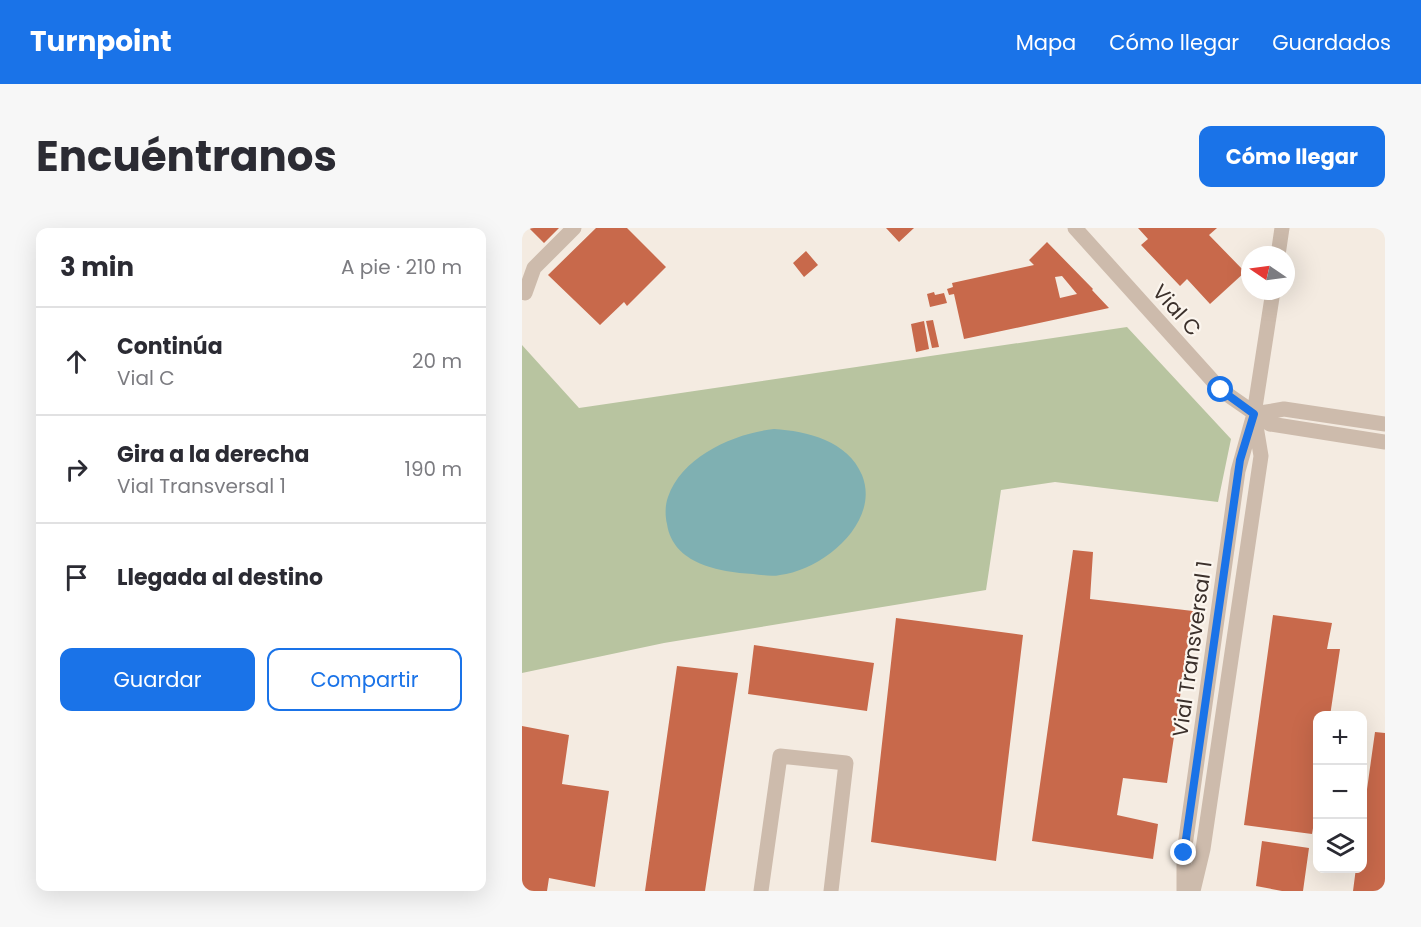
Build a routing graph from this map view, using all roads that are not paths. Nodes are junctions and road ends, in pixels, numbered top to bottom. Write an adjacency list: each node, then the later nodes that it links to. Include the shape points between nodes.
1 (574, 228): 5 (street, via 534,268)
2 (1075, 228): 7 (street, Vial C, via 1221,390)
3 (1282, 228): 4 (street)
4 (1279, 246)
5 (525, 293)
6 (1272, 300): 7 (street, Vial Transversal 1)
7 (1254, 414): 8 (street, via 1284,409); 9 (street, Vial C, via 1270,424); 12 (street, Vial Transversal 1, via 1238,471 1184,853); 13 (street, Vial Transversal 1, via 1261,456 1203,849)
8 (1385, 424)
9 (1385, 442)
10 (760, 891): 11 (street, via 780,756 846,763)
11 (831, 891)
12 (1184, 891)
13 (1193, 891)

